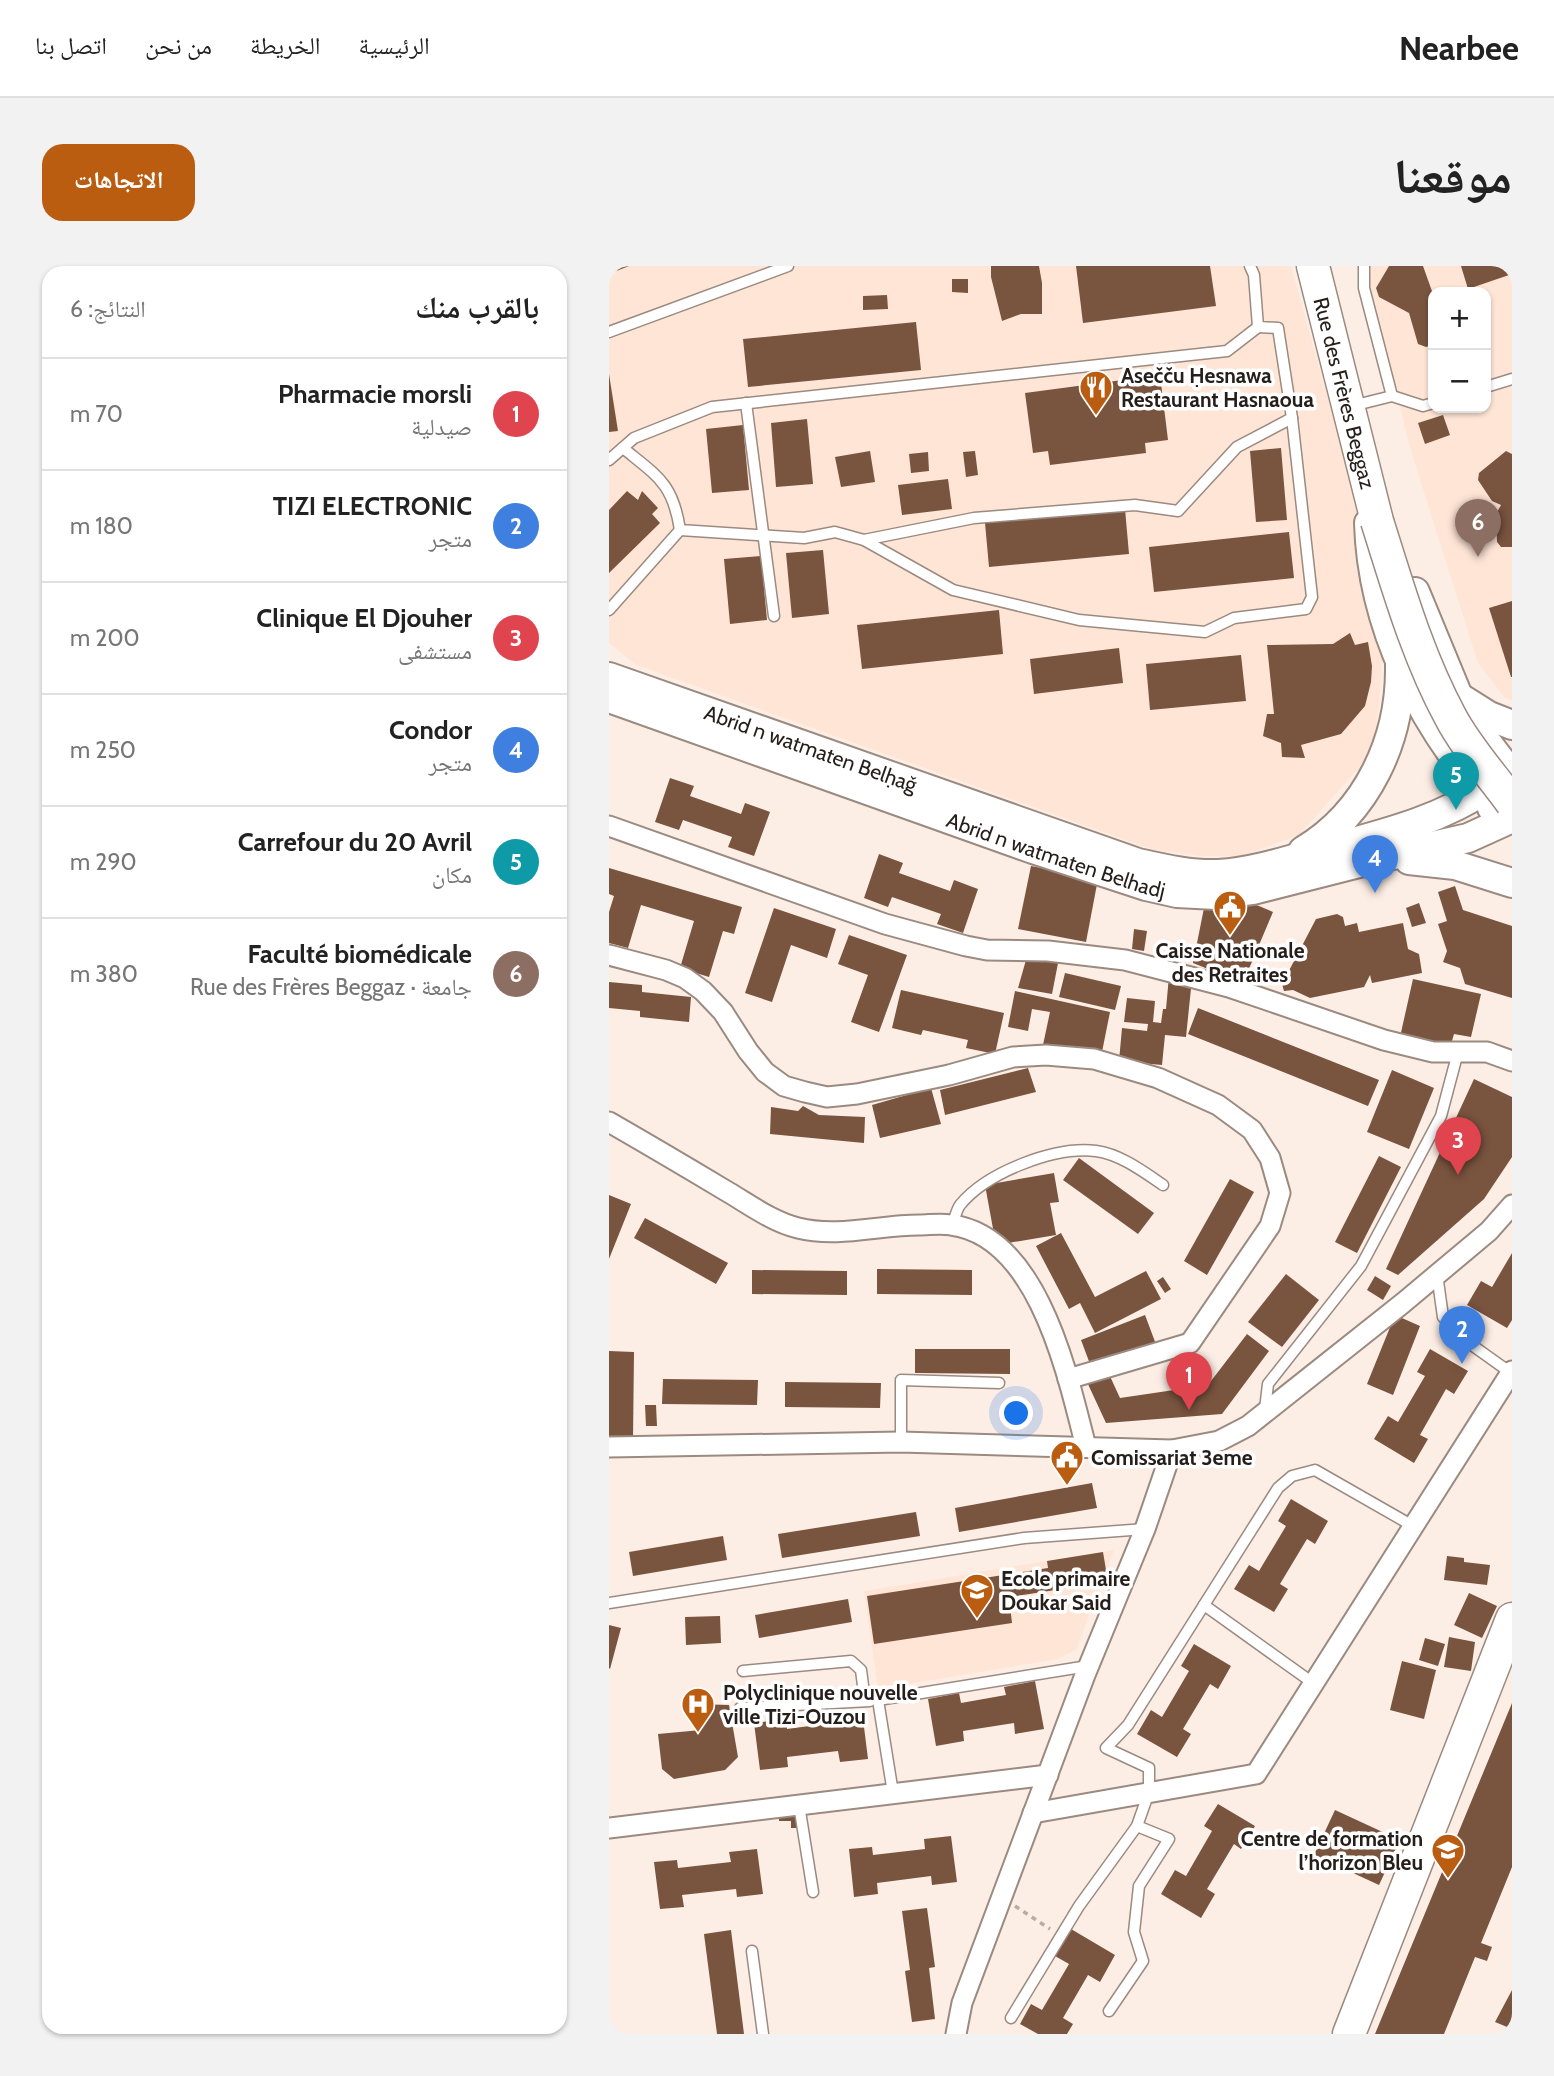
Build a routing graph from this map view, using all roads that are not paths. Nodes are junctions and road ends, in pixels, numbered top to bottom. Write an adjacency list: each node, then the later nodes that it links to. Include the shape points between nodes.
1 (788, 266): 6 (lane)
2 (1250, 266): 5 (lane)
3 (1314, 266): 12 (main road, Rue des Frères Beggaz)
4 (1364, 266): 9 (lane, via 1364,288)
5 (1258, 327): 10 (lane, via 1227,351); 13 (lane, via 1278,328)
6 (609, 332)
7 (1512, 379): 8 (lane)
8 (1491, 385)
9 (1392, 396): 11 (lane); 12 (lane)
10 (746, 403): 14 (lane, via 712,407 634,438); 18 (lane)
11 (1428, 404)
12 (1348, 407): 16 (main road, Rue des Frères Beggaz)
13 (1292, 418): 19 (lane, via 1237,447 1178,511 1135,505 974,518); 19 (lane, via 1312,597 1306,609 1234,618 1205,632 1079,620 953,590)
14 (623, 447): 15 (lane); 17 (lane, via 665,483)
15 (609, 460)
16 (1373, 509): 22 (main road, via 1369,531 1376,580); 24 (main road, via 1383,512 1392,529); 27 (main road, Rue des Frères Beggaz, bridge, via 1417,643 1442,700)
17 (680, 530): 18 (lane); 20 (lane)
18 (764, 535): 19 (lane, via 804,538 835,533); 21 (lane)
19 (864, 540)
20 (609, 610)
21 (774, 616)
22 (1399, 656): 27 (main road, via 1430,722 1456,761); 29 (main road, via 1397,711 1381,763 1360,798 1333,829)
23 (609, 677): 29 (main road, Abrid n watmaten Belḥaǧ, via 1138,863 1217,874)
24 (1458, 696): 26 (main road); 27 (main road, via 1485,740)
25 (609, 698): 30 (main road, Abrid n watmaten Belhadj, via 1146,886 1216,895)
26 (1512, 725)
27 (1503, 803): 29 (main road, Abrid n watmaten Belḥaǧ); 30 (main road, Abrid n watmaten Belhadj, via 1468,838)
28 (609, 826): 33 (street, via 885,924 966,946 1125,960 1229,987 1384,1040 1433,1052)
29 (1288, 860)
30 (1371, 860): 31 (main road, via 1427,861)
31 (1512, 883)
32 (609, 955): 41 (street, via 685,978 723,1012 765,1072 785,1086 805,1092 827,1097 857,1094 1013,1058 1094,1059 1158,1078 1217,1105 1252,1130 1270,1158 1280,1193 1270,1226 1190,1343)
33 (1458, 1050): 34 (street, via 1487,1052); 43 (lane, via 1441,1116 1367,1255 1268,1384)
34 (1512, 1061)
35 (609, 1122): 38 (street, via 795,1228 827,1232)
36 (1163, 1185): 38 (lane, via 1135,1166 1098,1151 1069,1151 1007,1171 974,1190 958,1208)
37 (1512, 1205): 39 (street, via 1489,1231)
38 (952, 1225): 41 (street, via 982,1236 1009,1256 1025,1277 1057,1342)
39 (1437, 1274): 40 (lane, via 1443,1317 1462,1338); 43 (street)
40 (1511, 1372): 48 (street)
41 (1069, 1379): 46 (street)
42 (999, 1383): 44 (lane, via 901,1380)
43 (1264, 1413): 47 (street, via 1219,1441)
44 (901, 1442): 45 (street); 46 (street)
45 (609, 1447)
46 (1086, 1447): 47 (street)
47 (1172, 1450): 49 (street)
48 (1413, 1526): 51 (lane, via 1315,1470 1292,1476 1278,1488); 55 (street)
49 (1145, 1529): 50 (lane, via 1024,1538); 53 (street)
50 (609, 1603)
51 (1204, 1605): 55 (lane); 60 (lane, via 1128,1725 1106,1748 1149,1768)
52 (1512, 1619): 72 (main road)
53 (1088, 1666): 56 (lane); 59 (street)
54 (743, 1671): 57 (lane, via 851,1661 861,1670)
55 (1313, 1683): 60 (street, via 1255,1774)
56 (878, 1700): 57 (lane); 61 (lane)
57 (865, 1701): 58 (lane)
58 (740, 1708)
59 (1048, 1774): 61 (street); 63 (street)
60 (1149, 1792): 63 (street); 64 (lane)
61 (893, 1793): 62 (street)
62 (799, 1805): 65 (street); 66 (lane)
63 (1034, 1812): 71 (street, via 962,2003)
64 (1137, 1826): 68 (lane, via 1169,1839 1139,1886 1134,1931 1143,1961); 69 (lane, via 1079,1906)
65 (609, 1828)
66 (813, 1892)
67 (753, 1951): 70 (lane)
68 (1109, 2011)
69 (1011, 2018)
70 (763, 2034)
71 (956, 2034)
72 (1349, 2034)

